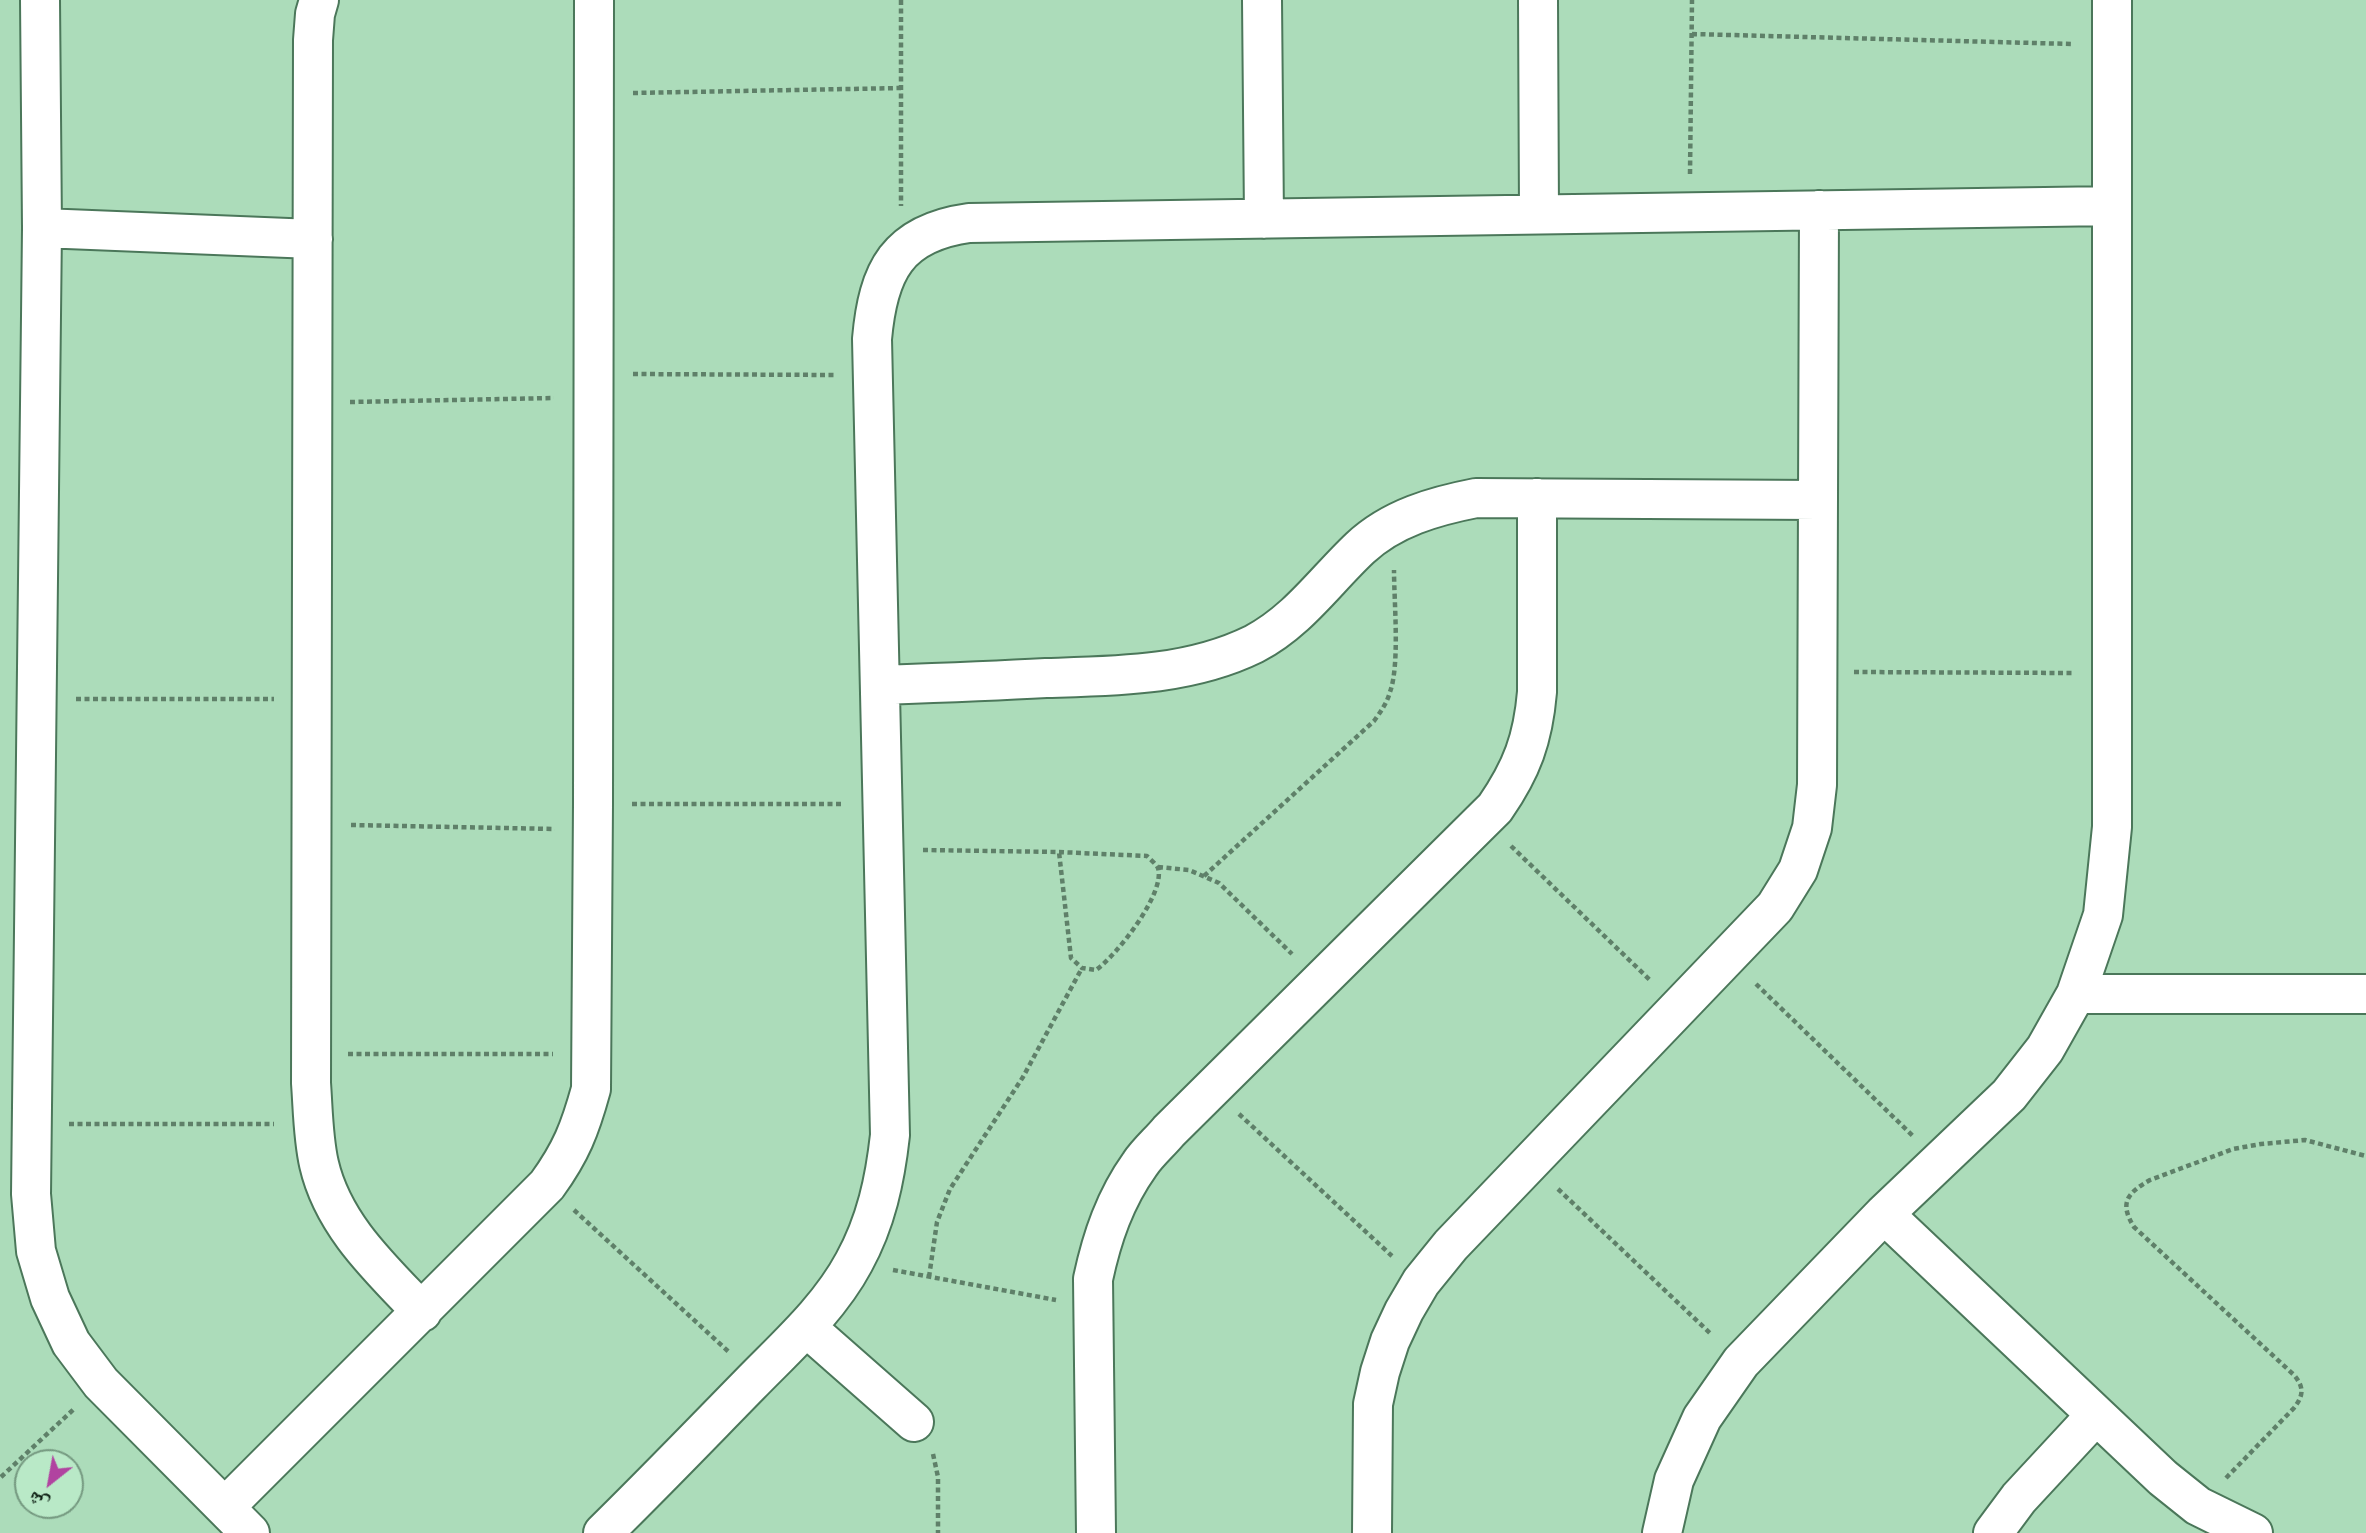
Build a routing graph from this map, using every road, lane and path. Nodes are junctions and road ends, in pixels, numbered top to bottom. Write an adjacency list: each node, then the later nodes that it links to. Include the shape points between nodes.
1 (40, 0): 18 (street)
2 (319, 0): 19 (street, via 313,40)
3 (594, 0): 12 (street)
4 (901, 0): 11 (path)
5 (1262, 0): 17 (street)
6 (1538, 0): 16 (street)
7 (1692, 0): 9 (path)
8 (2112, 0): 10 (street)
9 (1692, 34): 10 (path); 15 (path)
10 (2112, 44): 13 (street)
11 (901, 89): 12 (path); 20 (path)
12 (594, 94): 22 (street)
13 (2112, 206): 14 (street); 28 (street)
14 (1819, 210): 15 (street); 25 (street)
15 (1689, 211): 16 (street)
16 (1539, 214): 17 (street)
17 (1264, 219): 20 (street, via 969,223 921,237)
18 (42, 229): 19 (street); 30 (street)
19 (313, 239): 23 (street)
20 (901, 253): 21 (street, via 884,277 875,305)
21 (874, 375): 22 (path); 29 (street)
22 (594, 386): 23 (path); 33 (street)
23 (313, 402): 31 (street)
24 (1537, 498): 25 (street); 26 (street, via 1476,498 1435,506); 34 (street, via 1534,723 1513,782)
25 (1818, 500): 27 (street)
26 (1394, 524): 29 (street, via 1362,546 1285,624 1224,657 1125,675); 39 (path, via 1395,672 1385,706)
27 (1818, 672): 28 (path); 40 (street, via 1812,828 1798,870 1775,907)
28 (2111, 673): 43 (street, via 2112,827 2103,915)
29 (881, 685): 32 (street)
30 (37, 699): 31 (path); 49 (street)
31 (312, 699): 35 (street)
32 (883, 804): 33 (path); 36 (street)
33 (593, 817): 35 (path); 47 (street)
34 (1483, 819): 42 (street); 45 (path)
35 (311, 824): 46 (street)
36 (883, 849): 37 (path); 56 (street, via 890,1135 873,1223)
37 (1059, 852): 38 (path, via 1147,856); 41 (path, via 1070,958)
38 (1157, 867): 39 (path); 41 (path, via 1159,881 1153,897 1118,950 1096,970)
39 (1204, 876): 42 (path, via 1219,883)
40 (1728, 957): 45 (street); 52 (path)
41 (1082, 968): 57 (path, via 1023,1077 950,1189 937,1222)
42 (1320, 982): 48 (street)
43 (2076, 994): 44 (street); 52 (street, via 2045,1049 2009,1095)
44 (2366, 994)
45 (1679, 1009): 53 (street)
46 (311, 1054): 47 (path); 50 (street)
47 (592, 1054): 54 (street, via 591,1089 582,1124)
48 (1212, 1089): 58 (path); 59 (street, via 1141,1162 1118,1199 1102,1237)
49 (32, 1123): 50 (path); 64 (street, via 36,1251 50,1298 71,1343)
50 (313, 1124): 60 (street, via 319,1164 332,1202 352,1236)
51 (2366, 1156): 68 (path, via 2305,1140 2233,1149 2161,1176 2137,1188 2127,1199 2126,1214 2134,1227 2302,1385 2302,1397 2294,1408)
52 (1939, 1161): 55 (street)
53 (1530, 1163): 58 (street); 62 (path)
54 (547, 1185): 60 (street); 63 (path)
55 (1884, 1214): 62 (street); 65 (street)
56 (854, 1263): 57 (path); 61 (street)
57 (929, 1277): 59 (path)
58 (1421, 1282): 73 (street, via 1391,1341 1373,1404)
59 (1092, 1307): 72 (street)
60 (422, 1312): 69 (street)
61 (806, 1326): 63 (street); 66 (street)
62 (1741, 1362): 74 (street, via 1702,1418 1674,1480)
63 (757, 1377): 70 (street)
64 (101, 1383): 67 (path); 69 (street)
65 (2096, 1415): 68 (street); 75 (street)
66 (914, 1423): 71 (path, via 936,1464)
67 (1, 1477)
68 (2199, 1506): 76 (street)
69 (238, 1520)
70 (626, 1526)
71 (938, 1533)
72 (1096, 1533)
73 (1371, 1533)
74 (1662, 1533)
75 (1993, 1533)
76 (2253, 1533)

